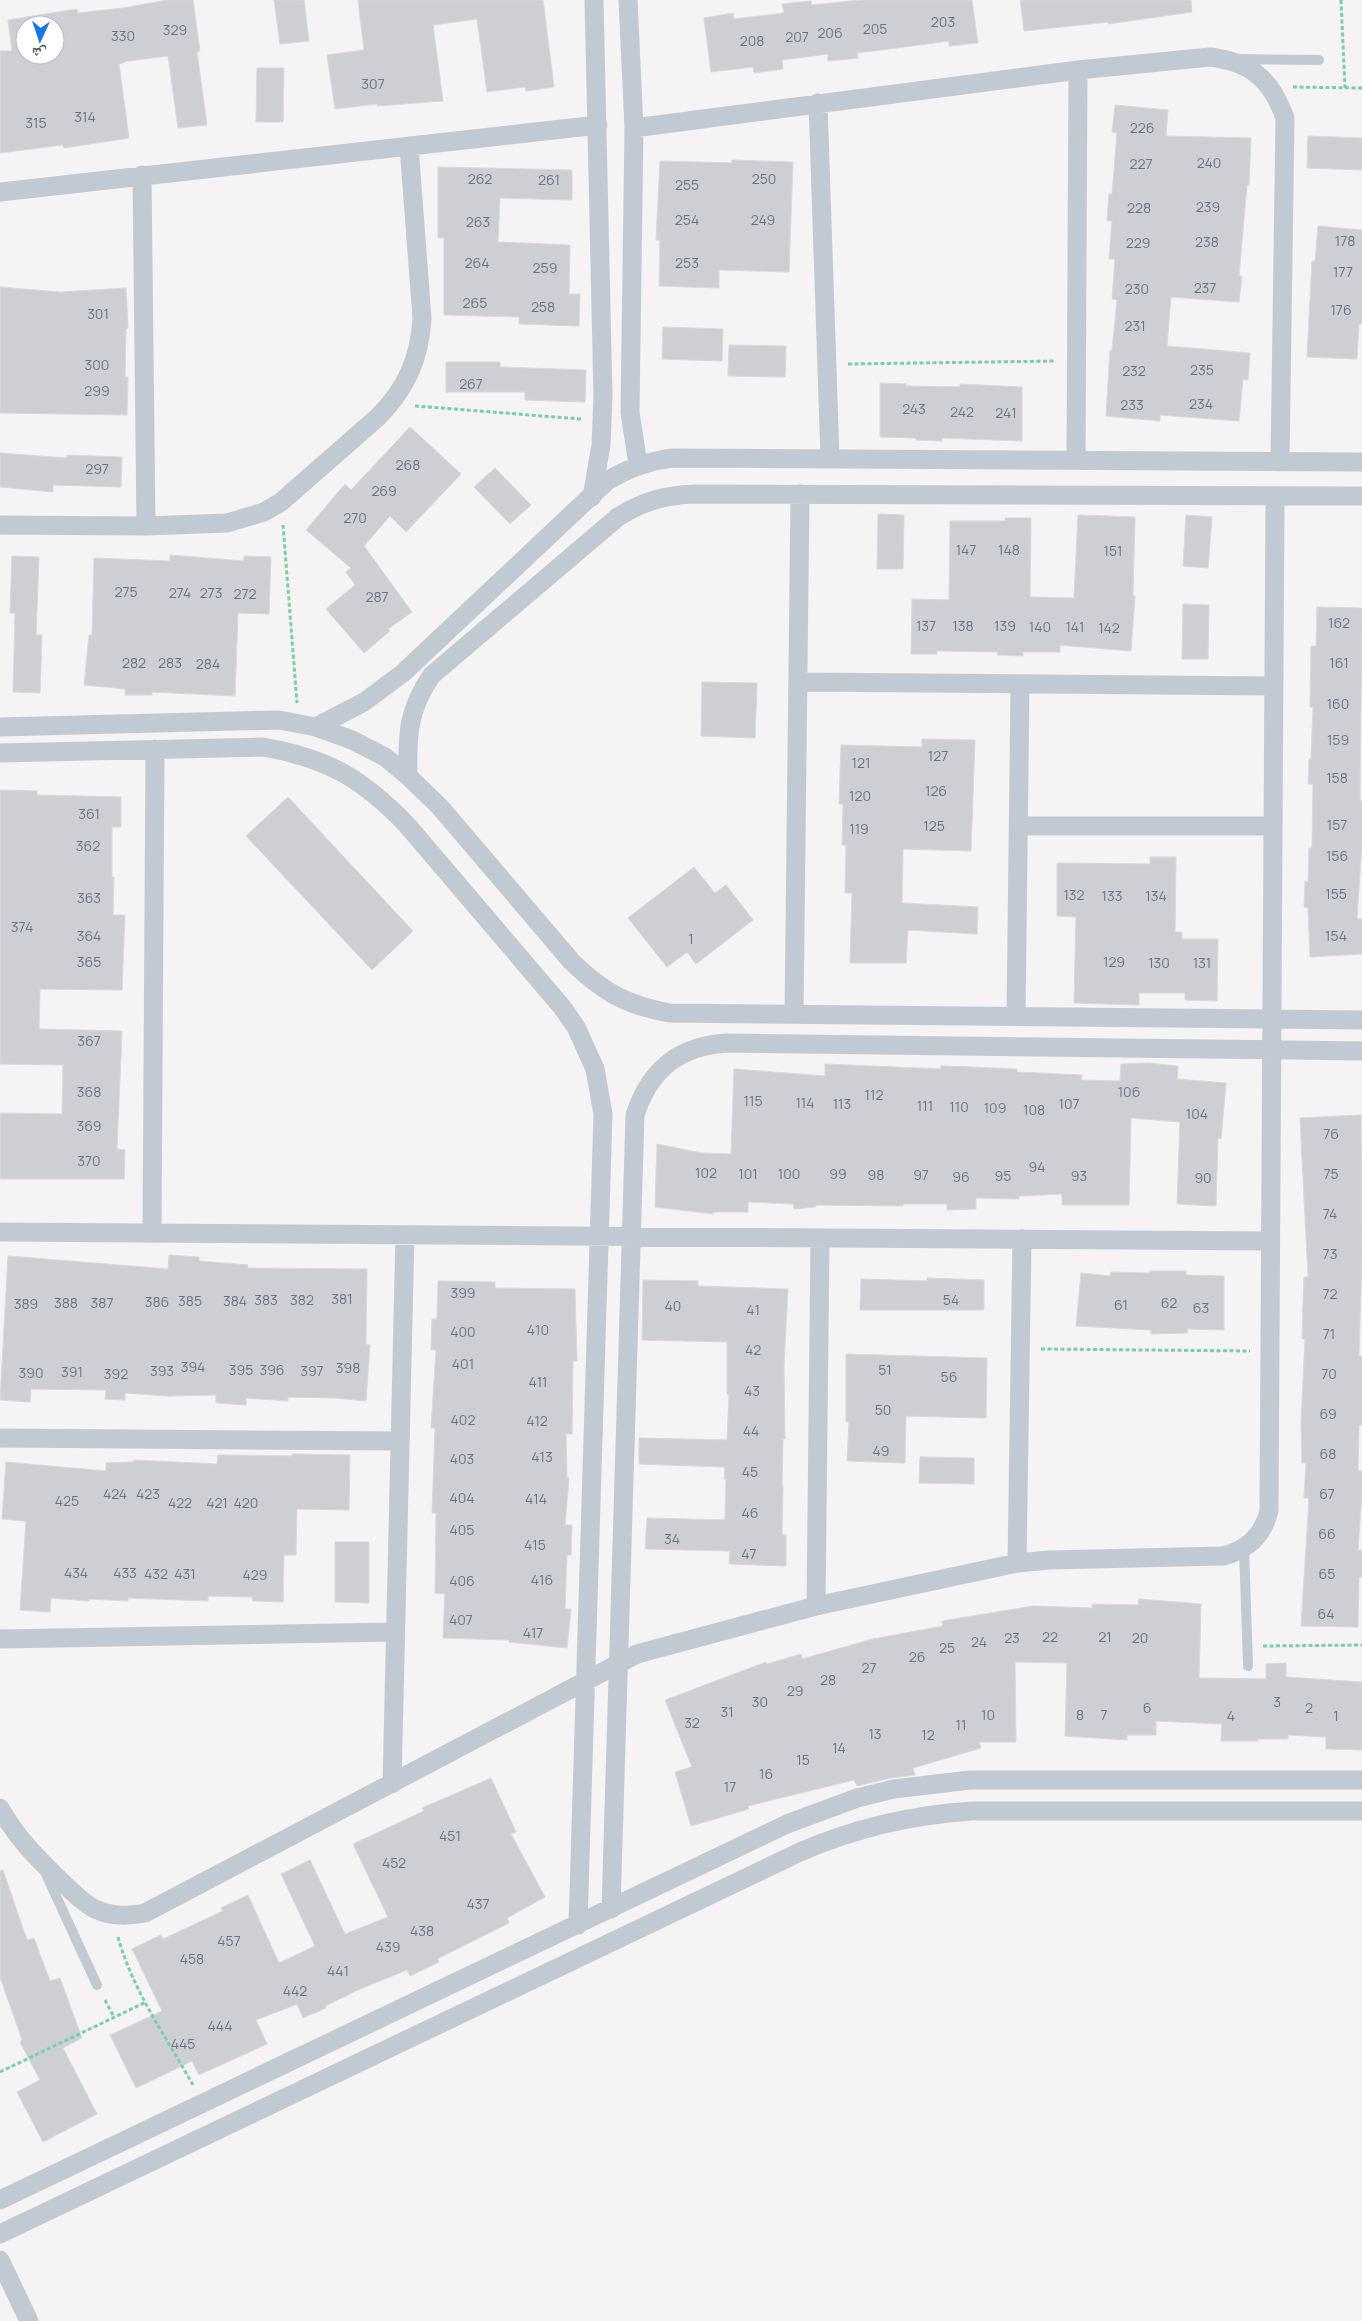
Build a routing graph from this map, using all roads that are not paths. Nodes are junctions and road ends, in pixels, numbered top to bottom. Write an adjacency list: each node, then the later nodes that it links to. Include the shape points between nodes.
1 (594, 0): 7 (street)
2 (628, 0): 8 (street)
3 (1227, 59): 4 (lane); 5 (street, via 1210,57); 16 (street, via 1258,74 1270,87 1285,118)
4 (1319, 60)
5 (1078, 70): 6 (street); 15 (street)
6 (818, 103): 8 (street); 14 (street)
7 (598, 125): 9 (street); 12 (street)
8 (634, 128): 13 (street)
9 (408, 146): 10 (street); 24 (street, via 421,337 411,372 392,404 281,502 264,512 227,523)
10 (142, 175): 11 (street); 24 (street)
11 (0, 192)
12 (601, 299): 13 (street); 22 (street, via 601,445)
13 (631, 300): 18 (street, via 630,412)
14 (830, 458): 15 (street); 18 (street, via 673,458)
15 (1076, 460): 16 (street)
16 (1280, 462): 17 (street)
17 (1362, 462)
18 (638, 465): 22 (street, via 608,481)
19 (800, 494): 20 (street); 25 (street); 32 (street, via 675,494 635,506 618,517 432,675 417,700 408,728)
20 (1275, 496): 21 (street); 27 (street)
21 (1362, 496)
22 (592, 497): 28 (street, via 397,678 364,702)
23 (0, 525): 24 (street)
24 (146, 526)
25 (798, 682): 26 (street); 35 (street)
26 (1020, 684): 27 (street); 33 (street)
27 (1274, 686): 34 (street)
28 (307, 725): 29 (street, via 279,720 243,720); 32 (street, via 368,748)
29 (0, 727)
30 (155, 748): 31 (street); 42 (street); 44 (street, via 263,747 296,753 328,764 357,780 384,800 407,825 562,1007 587,1048 595,1069 603,1114)
31 (0, 753)
32 (408, 776): 35 (street, via 440,807 572,962 592,982 615,997 641,1008 669,1013)
33 (1019, 826): 34 (street); 36 (street)
34 (1273, 826): 37 (street)
35 (794, 1014): 36 (street)
36 (1016, 1016): 37 (street)
37 (1272, 1019): 38 (street); 39 (street)
38 (1362, 1020)
39 (1272, 1050): 40 (street); 45 (street, via 727,1043 696,1048 681,1054 656,1074 635,1115); 48 (street)
40 (1362, 1050)
41 (0, 1232): 42 (street)
42 (152, 1233): 43 (street)
43 (405, 1235): 44 (street); 50 (street)
44 (599, 1236): 45 (street); 58 (street)
45 (631, 1236): 46 (street); 56 (street)
46 (820, 1238): 47 (street); 53 (street)
47 (1022, 1239): 48 (street); 52 (street)
48 (1270, 1241): 51 (street, via 1269,1511 1260,1532)
49 (0, 1438): 50 (street)
50 (400, 1441): 54 (street)
51 (1244, 1548): 52 (street, via 1223,1556 1049,1560); 57 (lane)
52 (1018, 1564): 53 (street)
53 (816, 1606): 56 (street, via 662,1646)
54 (395, 1632): 55 (street); 60 (street)
55 (0, 1639)
56 (619, 1664): 58 (street); 64 (street)
57 (1248, 1666)
58 (586, 1681): 60 (street); 65 (street)
59 (1362, 1780): 64 (street, via 970,1780 894,1790 856,1798 787,1824)
60 (392, 1784): 63 (street, via 145,1913 117,1915 95,1909)
61 (0, 1808): 63 (street, via 12,1831)
62 (1362, 1811): 68 (street, via 972,1811 927,1815 865,1828 800,1852)
63 (40, 1862): 66 (lane)
64 (611, 1909): 65 (street)
65 (578, 1925): 67 (street)
66 (97, 1985)
67 (0, 2200)
68 (0, 2234)
69 (0, 2260): 70 (street)
70 (29, 2321)

